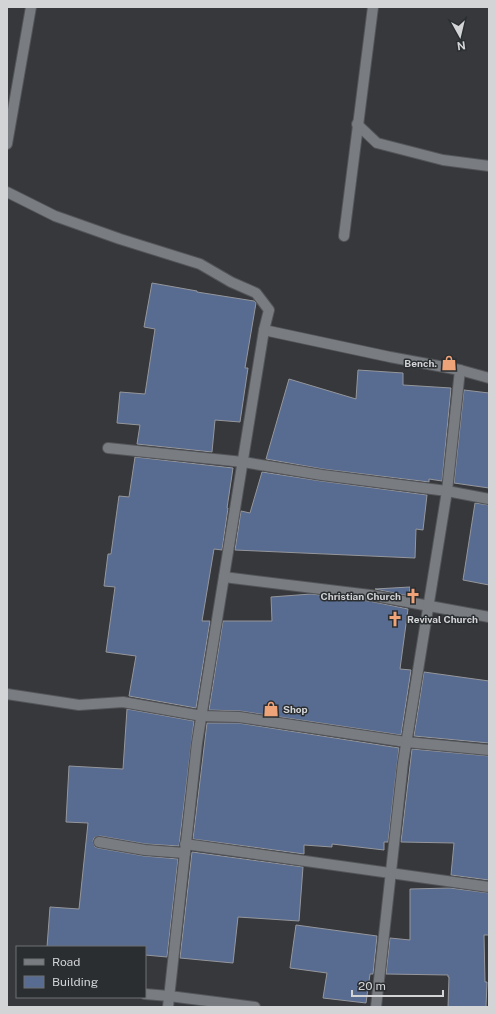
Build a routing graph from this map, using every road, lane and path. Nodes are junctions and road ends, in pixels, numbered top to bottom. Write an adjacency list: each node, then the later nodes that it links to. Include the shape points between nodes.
1 (31, 7): 4 (street)
2 (373, 7): 3 (street)
3 (357, 124): 5 (street, via 377,142 442,160); 7 (street)
4 (7, 144)
5 (489, 166)
6 (7, 192): 8 (street, via 55,216 200,264 256,293 269,310)
7 (344, 236)
8 (264, 330): 9 (street); 12 (street)
9 (460, 370): 10 (street); 13 (street)
10 (489, 378)
11 (108, 448): 12 (street)
12 (243, 462): 13 (street); 15 (street)
13 (447, 491): 14 (street); 16 (street)
14 (489, 499)
15 (224, 577): 16 (street, via 370,595); 19 (street)
16 (428, 605): 17 (street); 20 (street)
17 (489, 617)
18 (7, 694): 19 (street, via 79,705 123,702)
19 (202, 716): 20 (street, via 239,717); 23 (street)
20 (406, 742): 21 (street); 24 (street)
21 (489, 750)
22 (99, 842): 23 (street, via 145,850)
23 (185, 848): 24 (street, via 248,852); 27 (street)
24 (391, 874): 25 (street); 30 (street)
25 (489, 887)
26 (146, 994): 27 (street)
27 (169, 996): 28 (street); 29 (street)
28 (168, 1007)
29 (255, 1007)
30 (376, 1007)

